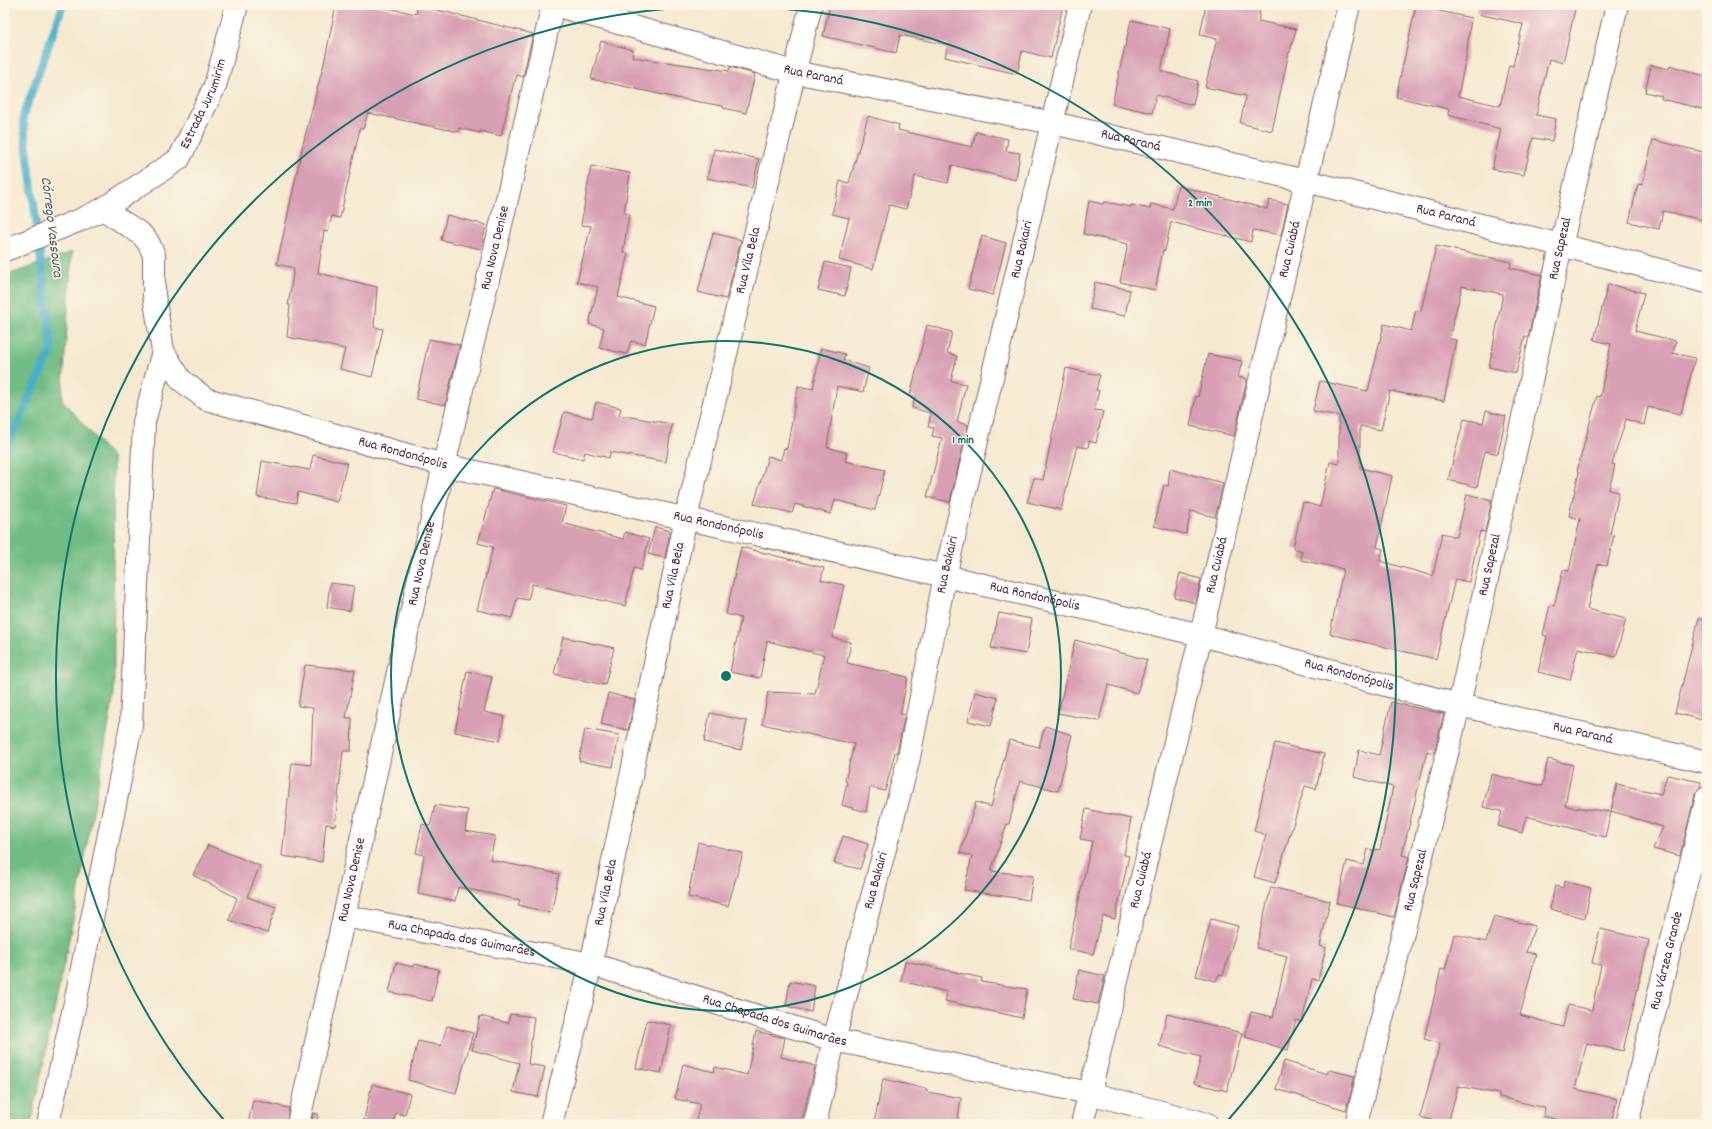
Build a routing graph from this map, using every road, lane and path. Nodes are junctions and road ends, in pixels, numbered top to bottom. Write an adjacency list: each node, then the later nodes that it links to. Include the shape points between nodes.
1 (238, 5): 10 (street, Estrada Jurumirim, via 215,86 179,159)
2 (554, 5): 7 (street, Rua Paraná); 15 (street, Rua Nova Denise)
3 (811, 5): 7 (street, Rua Vila Bela)
4 (1080, 5): 8 (street, Rua Bakairi)
5 (1349, 5): 9 (street, Rua Cuiabá)
6 (1617, 5): 11 (street, Rua Sapezal)
7 (794, 72): 8 (street, Rua Paraná); 16 (street, Rua Vila Bela)
8 (1053, 123): 9 (street, Rua Paraná); 17 (street, Rua Bakairi)
9 (1306, 181): 11 (street, Rua Paraná); 18 (street, Rua Cuiabá)
10 (103, 209): 12 (street, Estrada Jurumirim); 14 (street, Rua Rondonópolis, via 141,234 154,255 154,295)
11 (1561, 246): 13 (street, Rua Paraná); 19 (street, Rua Sapezal)
12 (5, 250)
13 (1707, 282)
14 (163, 351): 15 (street, Rua Rondonópolis, via 181,380 206,400); 26 (street, via 144,422 131,725 77,996)
15 (444, 465): 16 (street, Rua Rondonópolis); 22 (street, Rua Nova Denise)
16 (686, 518): 17 (street, Rua Rondonópolis); 23 (street, Rua Vila Bela)
17 (945, 576): 18 (street, Rua Rondonópolis); 24 (street, Rua Bakairi, via 908,762)
18 (1201, 635): 19 (street, Rua Rondonópolis); 25 (street, Rua Cuiabá)
19 (1459, 705): 20 (street, Rua Paraná); 32 (street, Rua Sapezal)
20 (1707, 762)
21 (1707, 797): 33 (street, Rua Várzea Grande)
22 (344, 916): 23 (street, Rua Chapada dos Guimarães); 27 (street, Rua Nova Denise)
23 (591, 964): 24 (street, Rua Chapada dos Guimarães); 28 (street, Rua Vila Bela)
24 (834, 1040): 25 (street, Rua Chapada dos Guimarães); 29 (street, Rua Bakairi)
25 (1089, 1093): 30 (street, Rua Cuiabá); 31 (street, Rua Chapada dos Guimarães)
26 (48, 1124)
27 (298, 1124)
28 (551, 1124)
29 (815, 1124)
30 (1082, 1124)
31 (1207, 1124)
32 (1356, 1124)
33 (1627, 1124)

